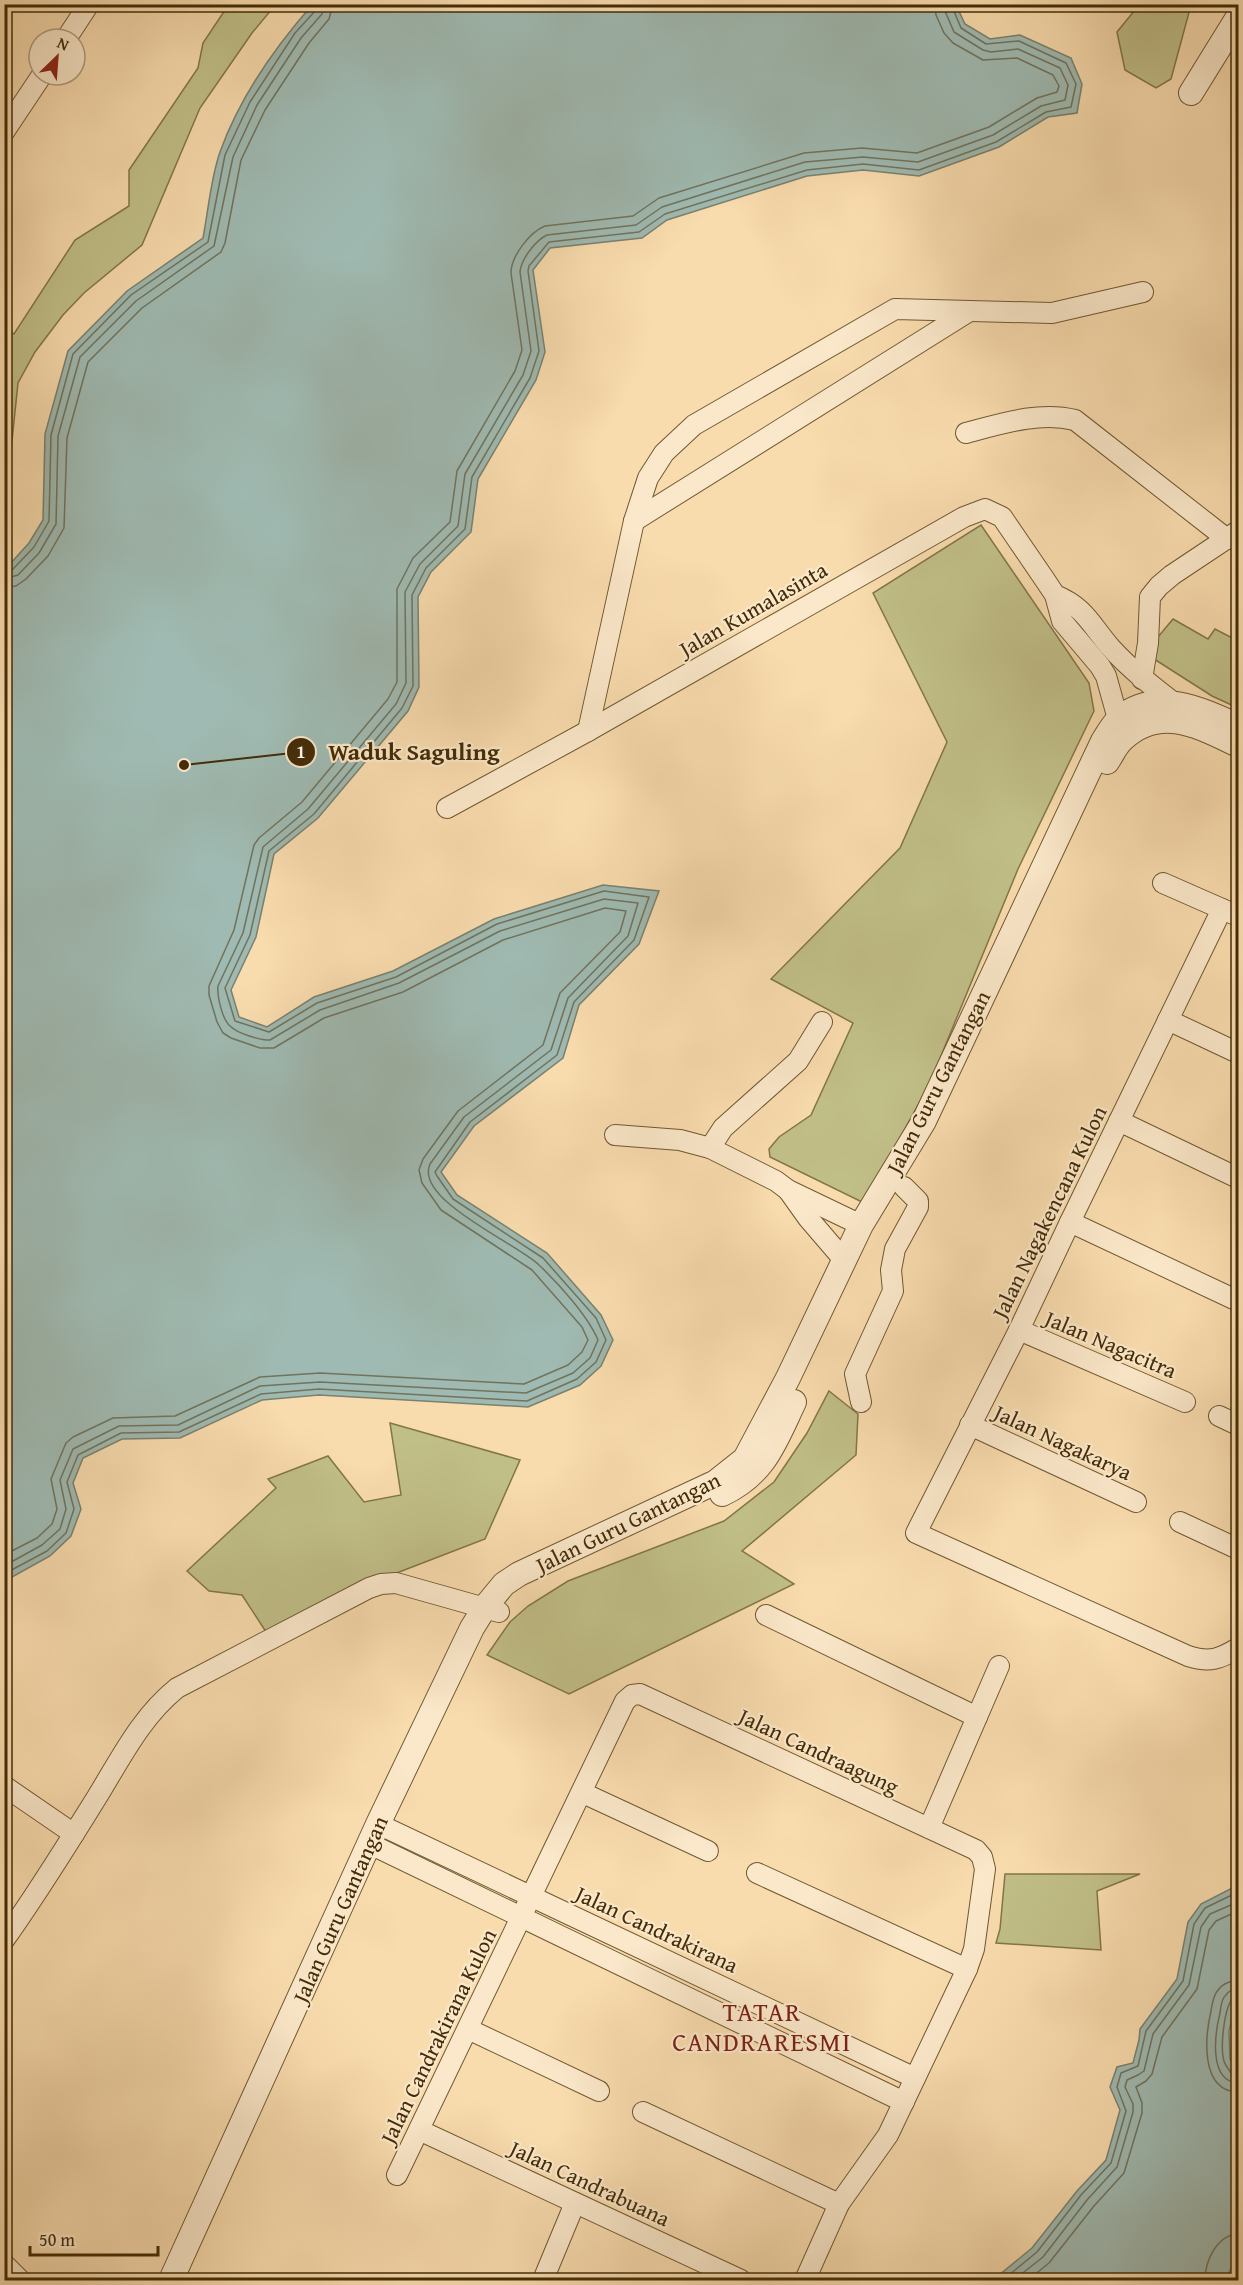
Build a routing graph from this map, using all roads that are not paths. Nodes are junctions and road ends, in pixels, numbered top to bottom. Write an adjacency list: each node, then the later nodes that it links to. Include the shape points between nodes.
1 (89, 4): 3 (street)
2 (1239, 17): 5 (street)
3 (74, 27)
4 (34, 87): 6 (street)
5 (1191, 93)
6 (4, 132)
7 (1143, 292): 8 (street, via 1052,313)
8 (968, 312): 10 (street); 10 (street, via 895,309 694,425 664,453 648,478)
9 (966, 433): 11 (street, via 1033,418 1059,416 1075,420)
10 (634, 521): 17 (street)
11 (1233, 535): 13 (street, via 1172,575 1150,597)
12 (1054, 595): 13 (street, via 1082,610); 15 (street, via 1062,621 1106,676); 17 (street, Jalan Kumalasinta, via 1002,517 985,509 978,511)
13 (1142, 679): 14 (street)
14 (1179, 712): 15 (street, Jalan Guru Gantangan, via 1144,725); 16 (street, Jalan Guru Gantangan, via 1191,706); 18 (street, Jalan Guru Gantangan, via 1197,726)
15 (1125, 725): 29 (street, Jalan Guru Gantangan, via 1122,739 1107,762 960,1081); 32 (street, Jalan Guru Gantangan, via 1103,741 924,1121)
16 (1239, 726)
17 (588, 731): 19 (street, Jalan Kumalasinta)
18 (1239, 745)
19 (447, 808)
20 (1164, 883): 21 (street)
21 (1230, 912): 22 (street, Jalan Nagakencana Kulon)
22 (1168, 1020): 24 (street); 25 (street, Jalan Nagakencana Kulon)
23 (822, 1022): 27 (street, via 798,1061 723,1128)
24 (1239, 1053)
25 (1119, 1121): 28 (street); 31 (street, Jalan Nagakencana Kulon)
26 (615, 1135): 27 (street, via 680,1140)
27 (710, 1148): 30 (street)
28 (1239, 1178)
29 (904, 1187): 36 (street, via 918,1201 918,1208 895,1249 893,1291 855,1374); 44 (street, Jalan Guru Gantangan, via 867,1247 773,1446 751,1477 736,1488 563,1566)
30 (788, 1190): 32 (street); 33 (street)
31 (1070, 1222): 34 (street); 35 (street, Jalan Nagakencana Kulon)
32 (861, 1225): 33 (street, Jalan Guru Gantangan)
33 (844, 1260): 44 (street, Jalan Guru Gantangan, via 745,1459 716,1482 519,1574 504,1584)
34 (1239, 1301)
35 (1019, 1330): 37 (street, Jalan Nagacitra); 39 (street, Jalan Nagakencana Kulon)
36 (861, 1402)
37 (1185, 1402)
38 (1219, 1416): 40 (street)
39 (970, 1425): 41 (street, Jalan Nagakarya); 46 (street, Jalan Nagakencana Kulon, via 916,1533 1188,1656 1202,1660 1222,1657)
40 (1239, 1425)
41 (1136, 1502)
42 (1180, 1522): 43 (street)
43 (1239, 1550)
44 (492, 1609): 53 (street, via 396,1583 381,1584 202,1674 158,1703); 54 (street, Jalan Guru Gantangan, via 487,1631)
45 (766, 1615): 49 (street)
46 (1239, 1648)
47 (999, 1666): 49 (street)
48 (632, 1695): 51 (street, Jalan Candrakirana Kulon, via 625,1701); 52 (street, Jalan Candraagung, via 640,1694)
49 (977, 1717): 52 (street)
50 (4, 1786): 53 (street)
51 (583, 1793): 55 (street); 57 (street, Jalan Candrakirana Kulon)
52 (928, 1828): 61 (street, Jalan Candraagung, via 976,1850 982,1857 985,1869 974,1949)
53 (74, 1834): 59 (street)
54 (382, 1838): 57 (street, Jalan Candrakirana); 58 (street); 74 (street, Jalan Guru Gantangan); 75 (street, Jalan Guru Gantangan)
55 (708, 1851)
56 (757, 1873): 61 (street)
57 (532, 1897): 58 (street, Jalan Candrakirana Kulon); 60 (street, Jalan Candrakirana)
58 (522, 1918): 62 (street); 63 (street, Jalan Candrakirana Kulon)
59 (4, 1940)
60 (683, 1967): 62 (street); 64 (street, Jalan Candrakirana)
61 (967, 1969): 64 (street)
62 (673, 1989): 66 (street)
63 (468, 2029): 65 (street); 68 (street, Jalan Candrakirana Kulon)
64 (915, 2078): 66 (street)
65 (598, 2091)
66 (904, 2102): 71 (street, via 888,2135)
67 (643, 2112): 71 (street)
68 (419, 2130): 69 (street, Jalan Candrakirana Kulon); 70 (street, Jalan Candrabuana)
69 (397, 2175)
70 (576, 2203): 76 (street); 77 (street, Jalan Candrabuana)
71 (839, 2204): 78 (street)
72 (4, 2264): 73 (street)
73 (20, 2280)
74 (171, 2280)
75 (186, 2280)
76 (543, 2280)
77 (741, 2280)
78 (805, 2280)

